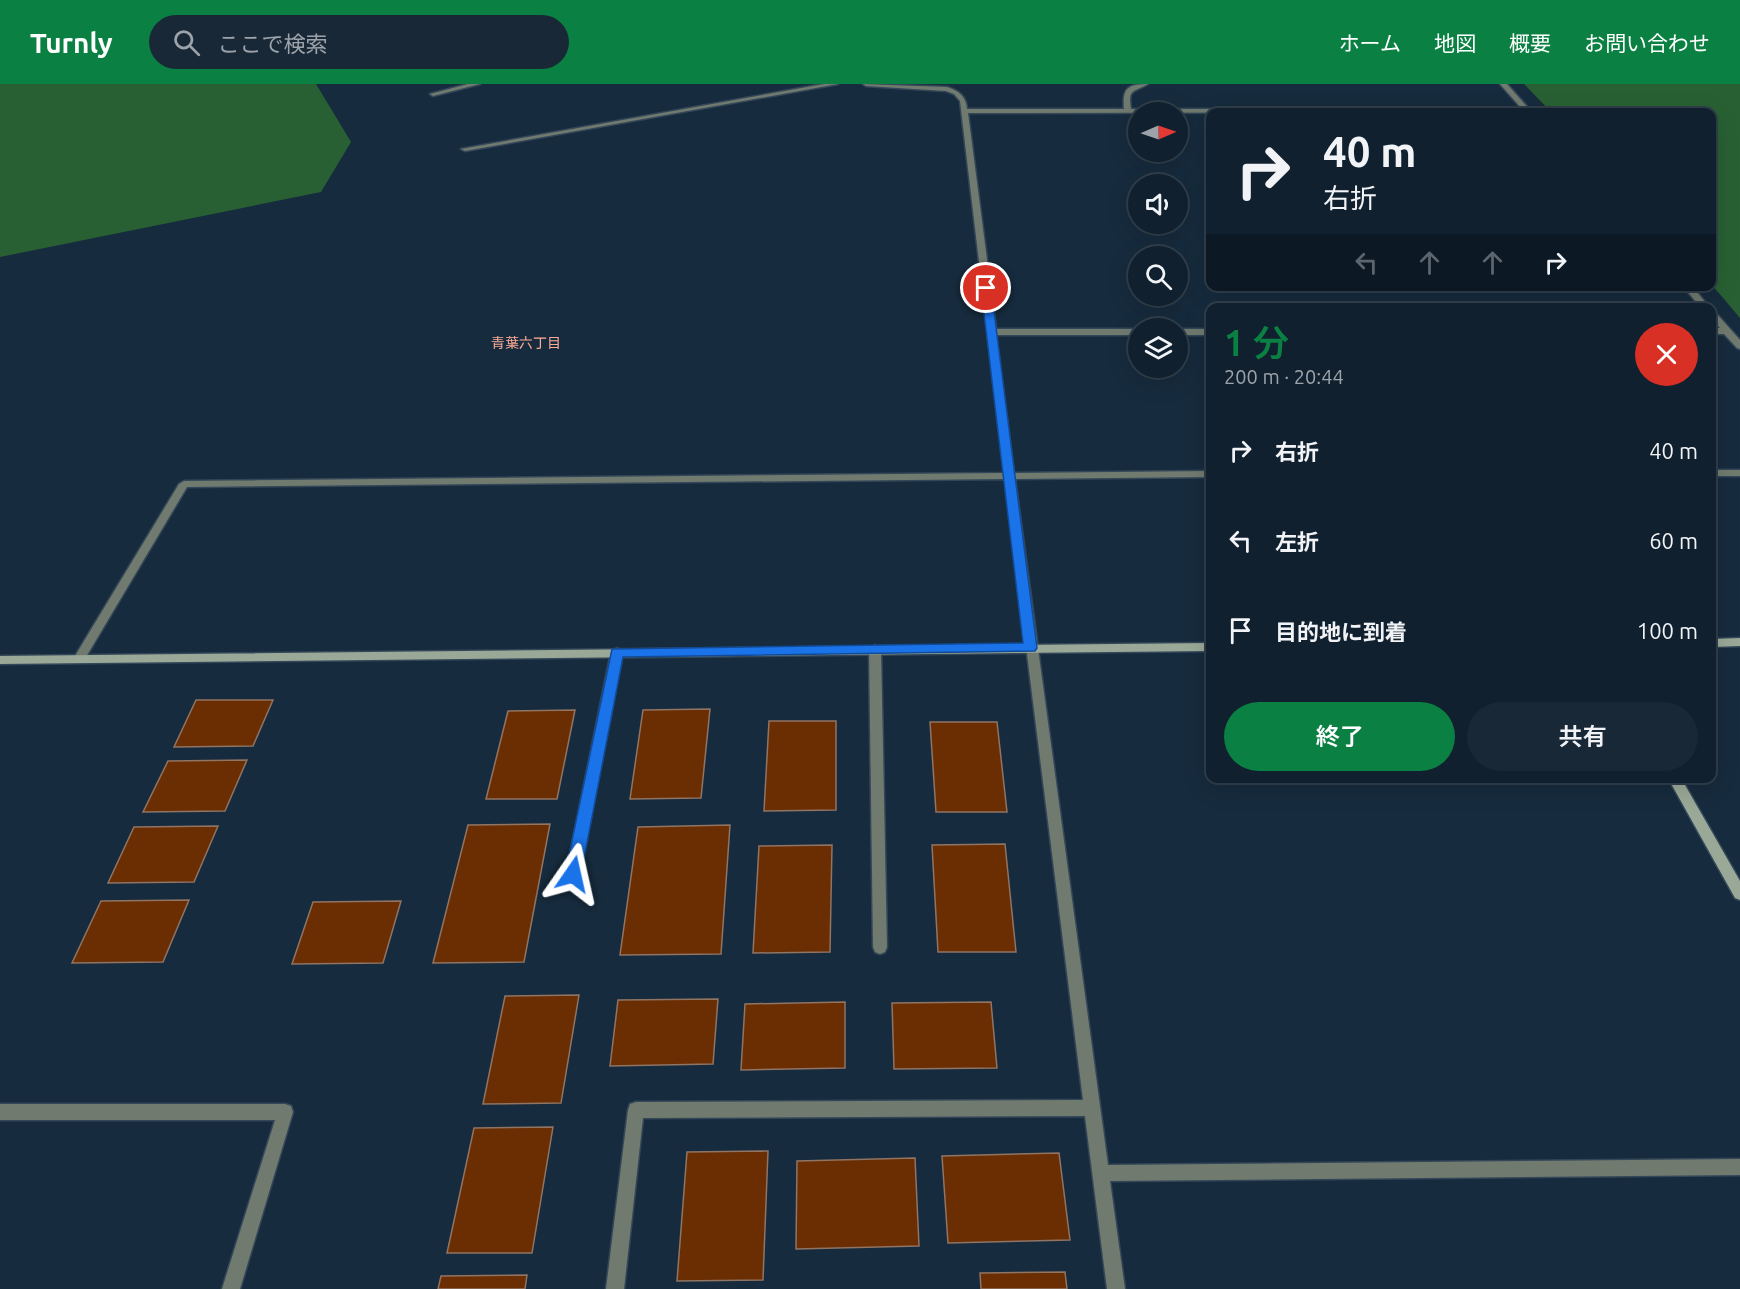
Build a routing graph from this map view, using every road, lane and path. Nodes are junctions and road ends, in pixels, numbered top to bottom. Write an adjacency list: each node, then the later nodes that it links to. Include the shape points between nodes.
1 (477, 84): 6 (street)
2 (835, 84): 12 (street)
3 (866, 84): 8 (street, via 947,89 963,101)
4 (1145, 84): 9 (street, via 1128,90)
5 (1503, 84): 7 (street)
6 (433, 94)
7 (1524, 108)
8 (964, 111): 9 (street); 16 (street)
9 (1128, 111)
10 (1188, 111): 11 (street)
11 (1206, 111)
12 (465, 149)
13 (1691, 291): 14 (street)
14 (1702, 303)
15 (1716, 318): 21 (street)
16 (991, 332): 17 (street); 25 (street)
17 (1128, 332)
18 (1188, 332): 19 (street)
19 (1206, 332)
20 (1716, 332): 21 (street)
21 (1728, 332): 22 (street)
22 (1740, 346)
23 (1716, 473): 24 (street)
24 (1740, 473)
25 (1009, 474): 26 (street); 30 (street); 33 (street, via 184,484)
26 (1206, 474)
27 (1740, 642): 28 (street)
28 (1716, 643)
29 (1206, 647): 30 (street)
30 (1030, 648): 31 (street); 39 (street)
31 (875, 649): 32 (street); 38 (street)
32 (617, 652): 33 (street); 36 (street)
33 (79, 659): 34 (street)
34 (0, 660)
35 (1677, 783): 37 (street)
36 (573, 874)
37 (1740, 894)
38 (880, 947)
39 (1092, 1108): 42 (street); 44 (street, via 636,1110)
40 (0, 1112): 43 (street, via 285,1112)
41 (1740, 1167): 42 (street)
42 (1100, 1173): 45 (street)
43 (231, 1289)
44 (615, 1289)
45 (1116, 1289)

